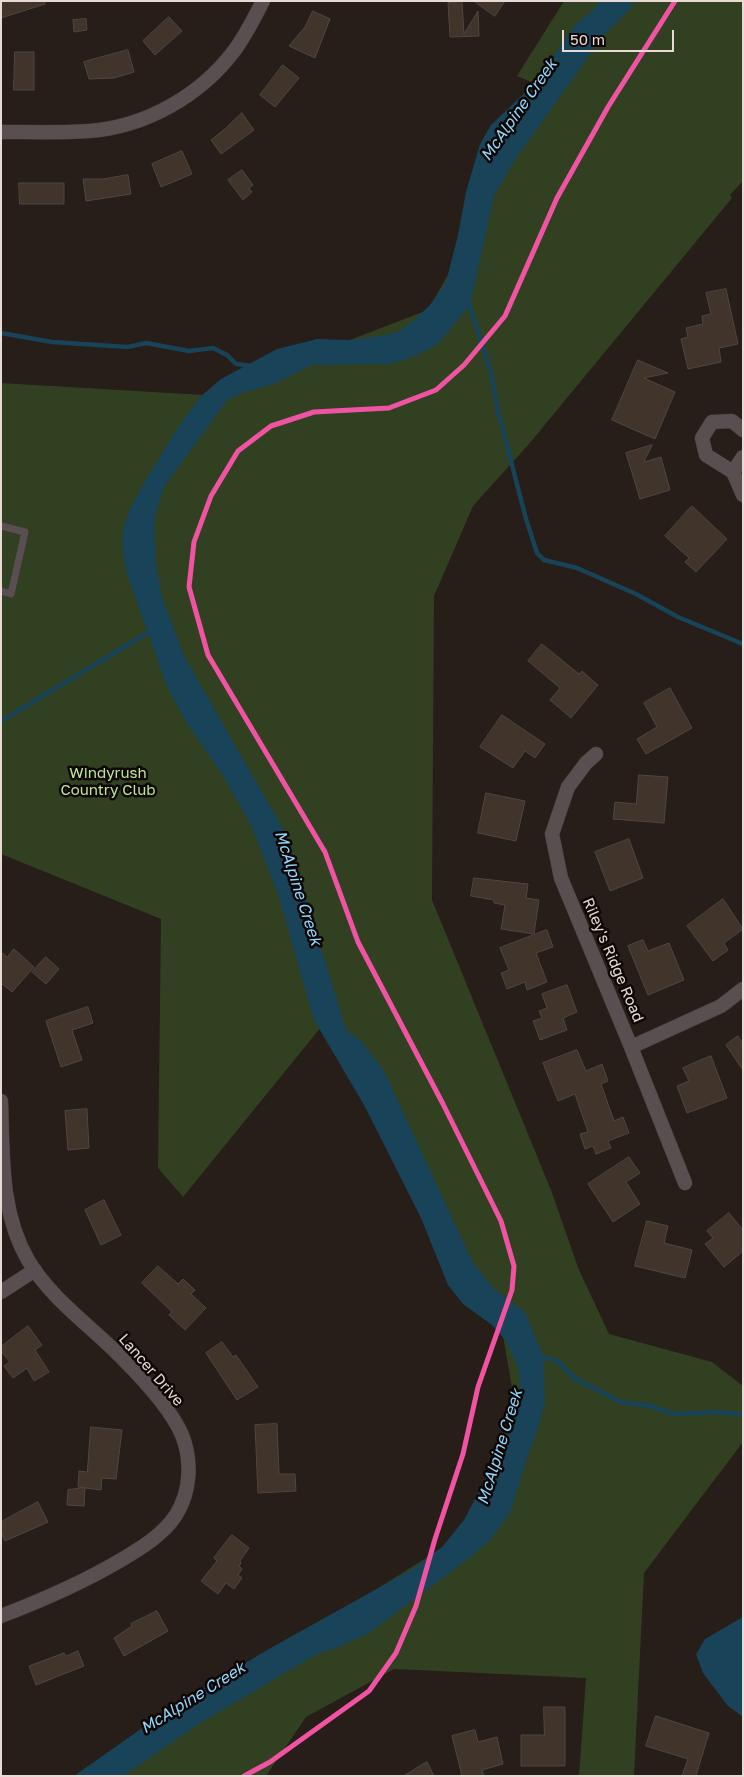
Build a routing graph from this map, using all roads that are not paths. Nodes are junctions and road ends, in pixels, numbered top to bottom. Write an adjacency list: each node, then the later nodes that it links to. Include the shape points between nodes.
1 (263, 1): 2 (street, via 240,42 216,72 194,91 156,113 130,123 90,131)
2 (1, 132)
3 (743, 430): 5 (street, via 732,421 712,422 702,438 706,455)
4 (743, 457): 5 (street)
5 (733, 472): 6 (street)
6 (743, 494)
7 (1, 526): 8 (lane, via 25,532 11,594)
8 (1, 591)
9 (596, 754): 11 (street, Riley's Ridge Road, via 568,787 552,834 560,878)
10 (743, 989): 11 (street, via 721,1006)
11 (631, 1047): 13 (street, Riley's Ridge Road)
12 (1, 1101): 14 (street, Lancer Drive, via 9,1209 23,1249)
13 (685, 1183)
14 (35, 1270): 15 (street); 16 (street, Lancer Drive, via 61,1300 136,1372 178,1426 188,1453 187,1487 176,1515 141,1548 60,1593)
15 (1, 1292)
16 (1, 1616)

